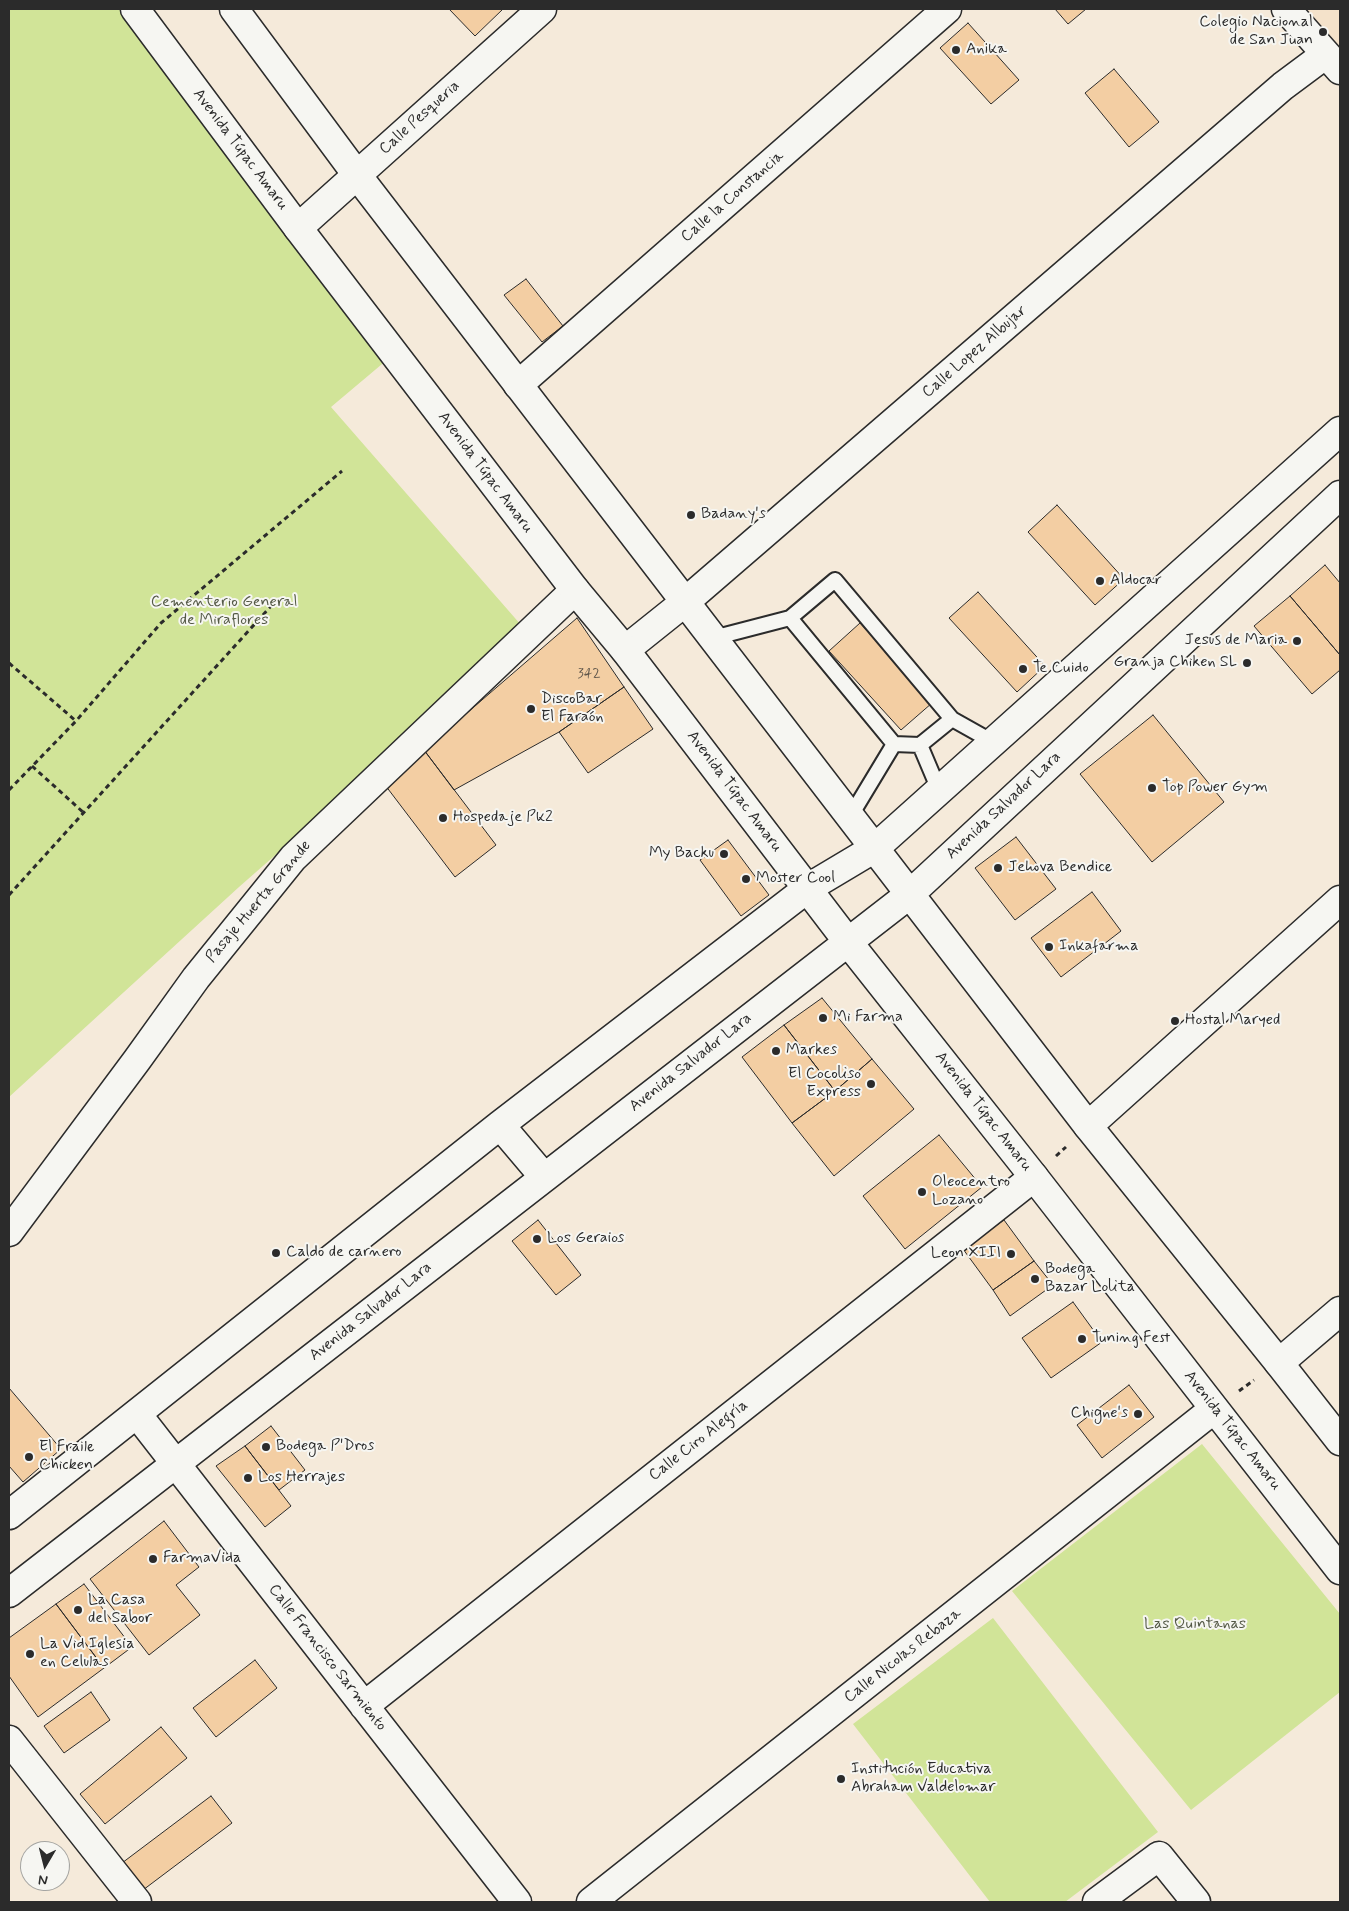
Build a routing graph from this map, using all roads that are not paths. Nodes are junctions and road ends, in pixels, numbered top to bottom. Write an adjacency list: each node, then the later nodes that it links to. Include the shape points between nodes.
1 (135, 9): 8 (street, Avenida Túpac Amaru)
2 (234, 9): 7 (street)
3 (542, 9): 7 (street, Calle Pesqueria)
4 (948, 9): 9 (street, Calle la Constancia)
5 (1286, 9): 6 (street)
6 (1333, 62): 13 (street, Calle Lopez Albujar, via 1283,86)
7 (356, 175): 8 (street, Calle Pesqueria); 9 (street)
8 (298, 228): 12 (street, Avenida Túpac Amaru)
9 (518, 386): 13 (street)
10 (1340, 431): 18 (street)
11 (1340, 495): 25 (street, Avenida Salvador Lara)
12 (575, 590): 16 (street, Avenida Túpac Amaru); 32 (street, Pasaje Huerta Grande, via 292,858 196,978)
13 (685, 602): 15 (street); 16 (street, Calle Lopez Albujar)
14 (790, 618): 15 (lane); 17 (lane, via 835,580); 19 (lane)
15 (713, 638): 22 (street)
16 (625, 650): 24 (street, Avenida Túpac Amaru)
17 (952, 719): 18 (lane); 20 (lane)
18 (993, 742): 21 (street)
19 (894, 744): 20 (lane); 22 (lane)
20 (920, 745): 21 (lane)
21 (938, 790): 23 (street)
22 (850, 817): 23 (street)
23 (875, 848): 24 (street); 25 (street)
24 (808, 888): 27 (street, Avenida Túpac Amaru); 28 (street)
25 (910, 894): 27 (street, Avenida Salvador Lara); 29 (street)
26 (1340, 900): 29 (street)
27 (848, 942): 30 (street, Avenida Salvador Lara); 31 (street, Avenida Túpac Amaru)
28 (500, 1125): 30 (street); 36 (street)
29 (1088, 1126): 34 (street)
30 (544, 1176): 38 (street, Avenida Salvador Lara)
31 (1034, 1177): 35 (street, Avenida Túpac Amaru); 42 (street, Calle Ciro Alegría)
32 (9, 1232)
33 (1340, 1311): 34 (street)
34 (1279, 1362): 37 (street)
35 (1214, 1409): 40 (street, Avenida Túpac Amaru); 46 (street, Calle Nicolas Rebaza)
36 (137, 1414): 38 (street, Calle Francisco Sarmiento); 39 (street)
37 (1340, 1441)
38 (176, 1464): 41 (street, Avenida Salvador Lara); 42 (street, Calle Francisco Sarmiento)
39 (9, 1515)
40 (1340, 1570)
41 (9, 1593)
42 (364, 1706): 45 (street, Calle Francisco Sarmiento)
43 (9, 1740): 44 (street)
44 (137, 1902)
45 (517, 1902)
46 (591, 1902)
47 (1097, 1902): 48 (street, via 1158,1856)
48 (1196, 1902)

